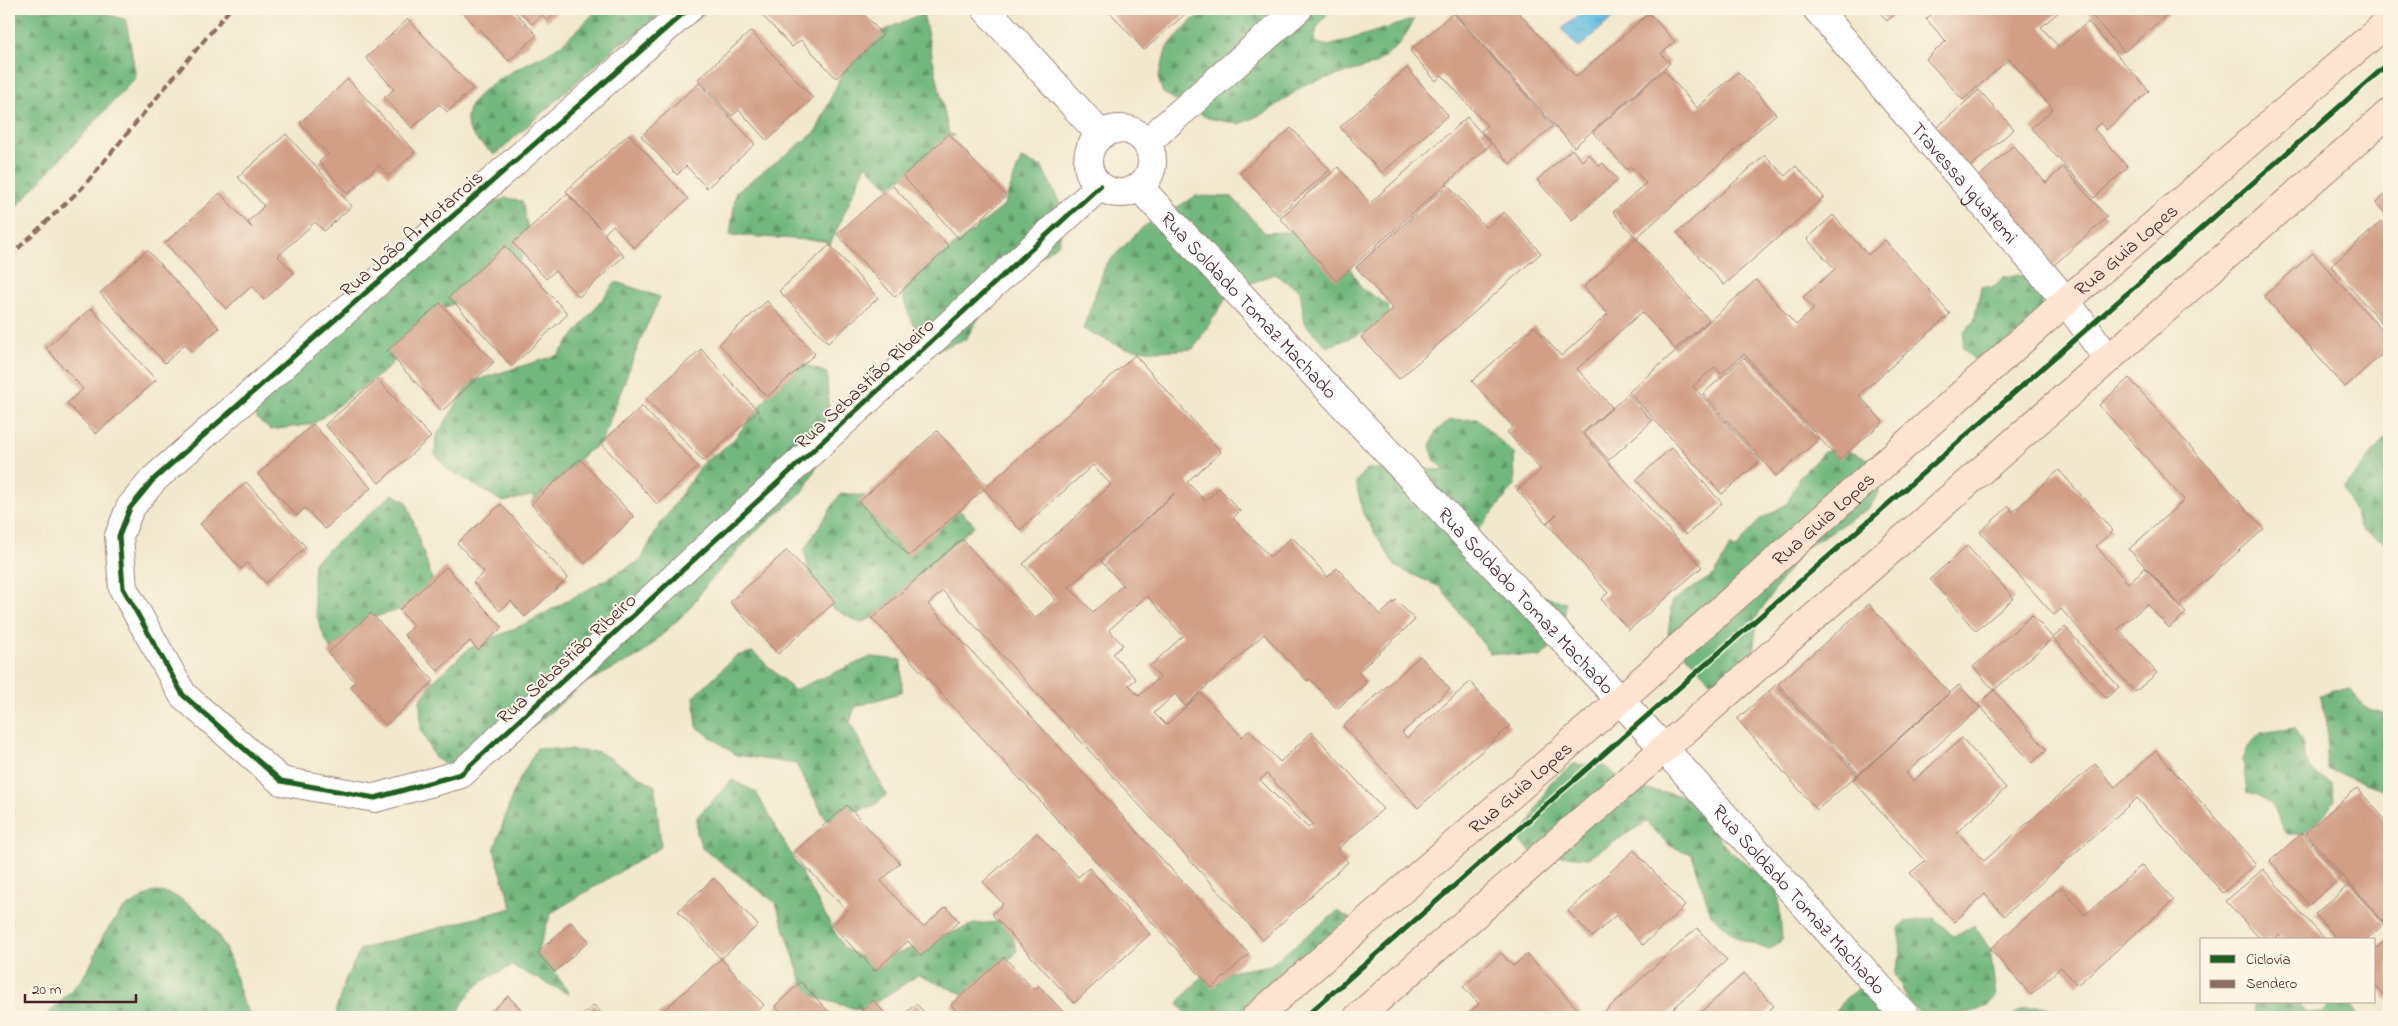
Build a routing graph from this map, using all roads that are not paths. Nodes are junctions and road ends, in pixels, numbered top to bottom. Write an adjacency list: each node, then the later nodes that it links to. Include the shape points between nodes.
1 (688, 9): 13 (street, Rua João A. Motarrois)
2 (986, 9): 7 (street)
3 (1298, 9): 8 (street)
4 (1817, 9): 11 (street, Travessa Iguatemi)
5 (2389, 20): 11 (main road, Rua Guia Lopes)
6 (2389, 113): 12 (main road)
7 (1101, 134): 8 (street, via 1117,129 1134,131); 9 (street, via 1090,148 1087,165)
8 (1147, 142): 10 (street, via 1153,158 1151,175)
9 (1100, 186): 10 (street, via 1107,192 1124,194); 13 (street, Rua Sebastião Ribeiro, via 461,774 375,798 281,781 183,695 124,588 119,536 130,508)
10 (1140, 188): 14 (street, Rua Soldado Tomaz Machado)
11 (2066, 301): 12 (street, Travessa Iguatemi); 14 (main road, Rua Guia Lopes)
12 (2108, 360): 15 (main road)
13 (154, 480)
14 (1620, 700): 15 (street, Rua Soldado Tomaz Machado); 16 (main road, Rua Guia Lopes)
15 (1663, 750): 17 (main road); 18 (street, Rua Soldado Tomaz Machado)
16 (1256, 1017)
17 (1358, 1017)
18 (1906, 1017)

